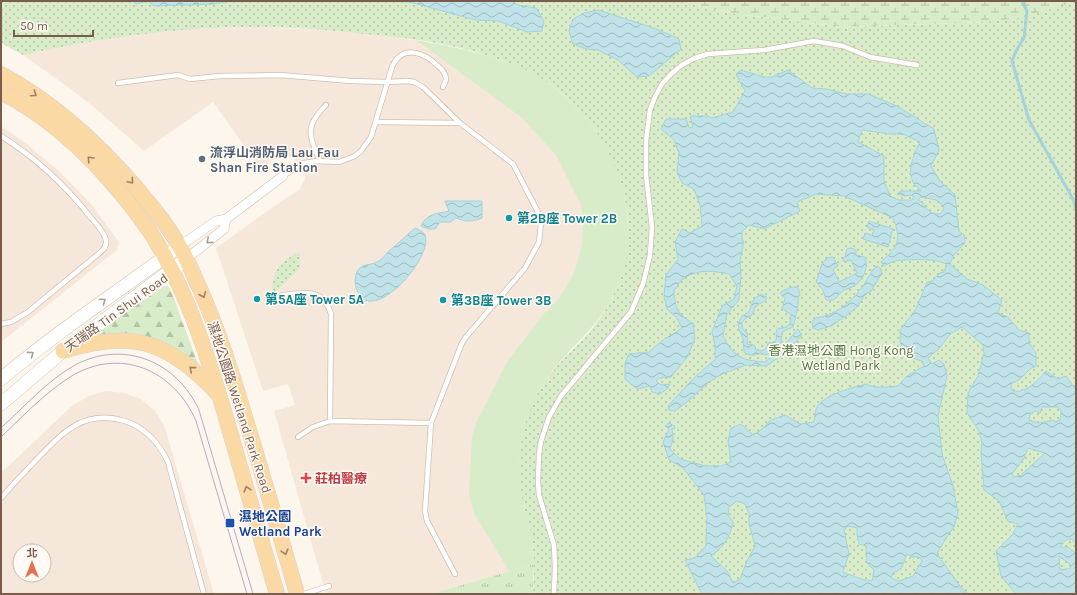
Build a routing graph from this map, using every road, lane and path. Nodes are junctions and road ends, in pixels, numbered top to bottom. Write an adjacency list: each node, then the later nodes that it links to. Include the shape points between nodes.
1 (917, 65): 33 (lane, via 870,57 843,46 814,41 764,50 708,54 682,65 662,84 650,110 646,141 646,174 652,227 650,255 643,284 631,312 561,396 549,417 541,441 539,495 554,546)
2 (1, 74): 14 (main road, 濕地公園路 Wetland Park Road, one-way to 14, via 38,96 99,147 144,196 163,220)
3 (388, 82): 4 (lane, via 280,75 190,79 178,75); 5 (lane, via 398,57 408,53 419,53 428,57 444,72); 8 (lane); 9 (lane, via 408,81 419,84)
4 (118, 83)
5 (443, 87)
6 (1, 92): 15 (main road, 濕地公園路 Wetland Park Road, one-way to 6, via 129,203 85,154 51,124)
7 (326, 105): 11 (lane, via 311,124 310,132)
8 (376, 122): 9 (lane); 11 (lane, via 367,144 355,156 339,162)
9 (460, 123): 24 (lane, via 513,164 540,216 541,231 536,248 525,268 462,343)
10 (1, 136): 18 (lane, via 55,179 86,211 104,234 106,241 102,252 28,312 11,322)
11 (320, 161): 12 (lane, via 304,163)
12 (283, 176): 13 (street, 天瑞路 Tin Shui Road)
13 (226, 219): 14 (street, 天瑞路 Tin Shui Road, via 216,221); 14 (street, 天瑞路 Tin Shui Road, one-way to 14, via 224,229)
14 (183, 253): 15 (main road, 天瑞路 Tin Shui Road); 16 (main road, 天瑞路 Tin Shui Road); 31 (main road, 濕地公園路 Wetland Park Road, one-way to 31, via 228,359)
15 (165, 257): 16 (main road, 濕地公園路 Wetland Park Road); 20 (main road, 天瑞路 Tin Shui Road, one-way to 15, via 71,324)
16 (172, 271): 19 (main road, 天瑞路 Tin Shui Road); 21 (main road, 濕地公園路 Wetland Park Road, via 201,336)
17 (282, 295): 23 (lane, via 317,294 329,308)
18 (1, 324)
19 (63, 351): 21 (main road, one-way to 19, via 183,361 143,343 124,340 103,341); 22 (main road, 天瑞路 Tin Shui Road)
20 (1, 379)
21 (220, 397): 30 (main road, 濕地公園路 Wetland Park Road, one-way to 21)
22 (1, 404)
23 (330, 421): 24 (lane); 25 (lane)
24 (430, 422): 27 (lane, via 426,516)
25 (298, 437)
26 (1, 498): 29 (lane, via 59,436 74,426 101,418 120,420 138,427 153,438 168,462)
27 (455, 574)
28 (329, 586): 32 (lane)
29 (204, 594)
30 (277, 594)
31 (296, 594)
32 (304, 594)
33 (554, 594)

